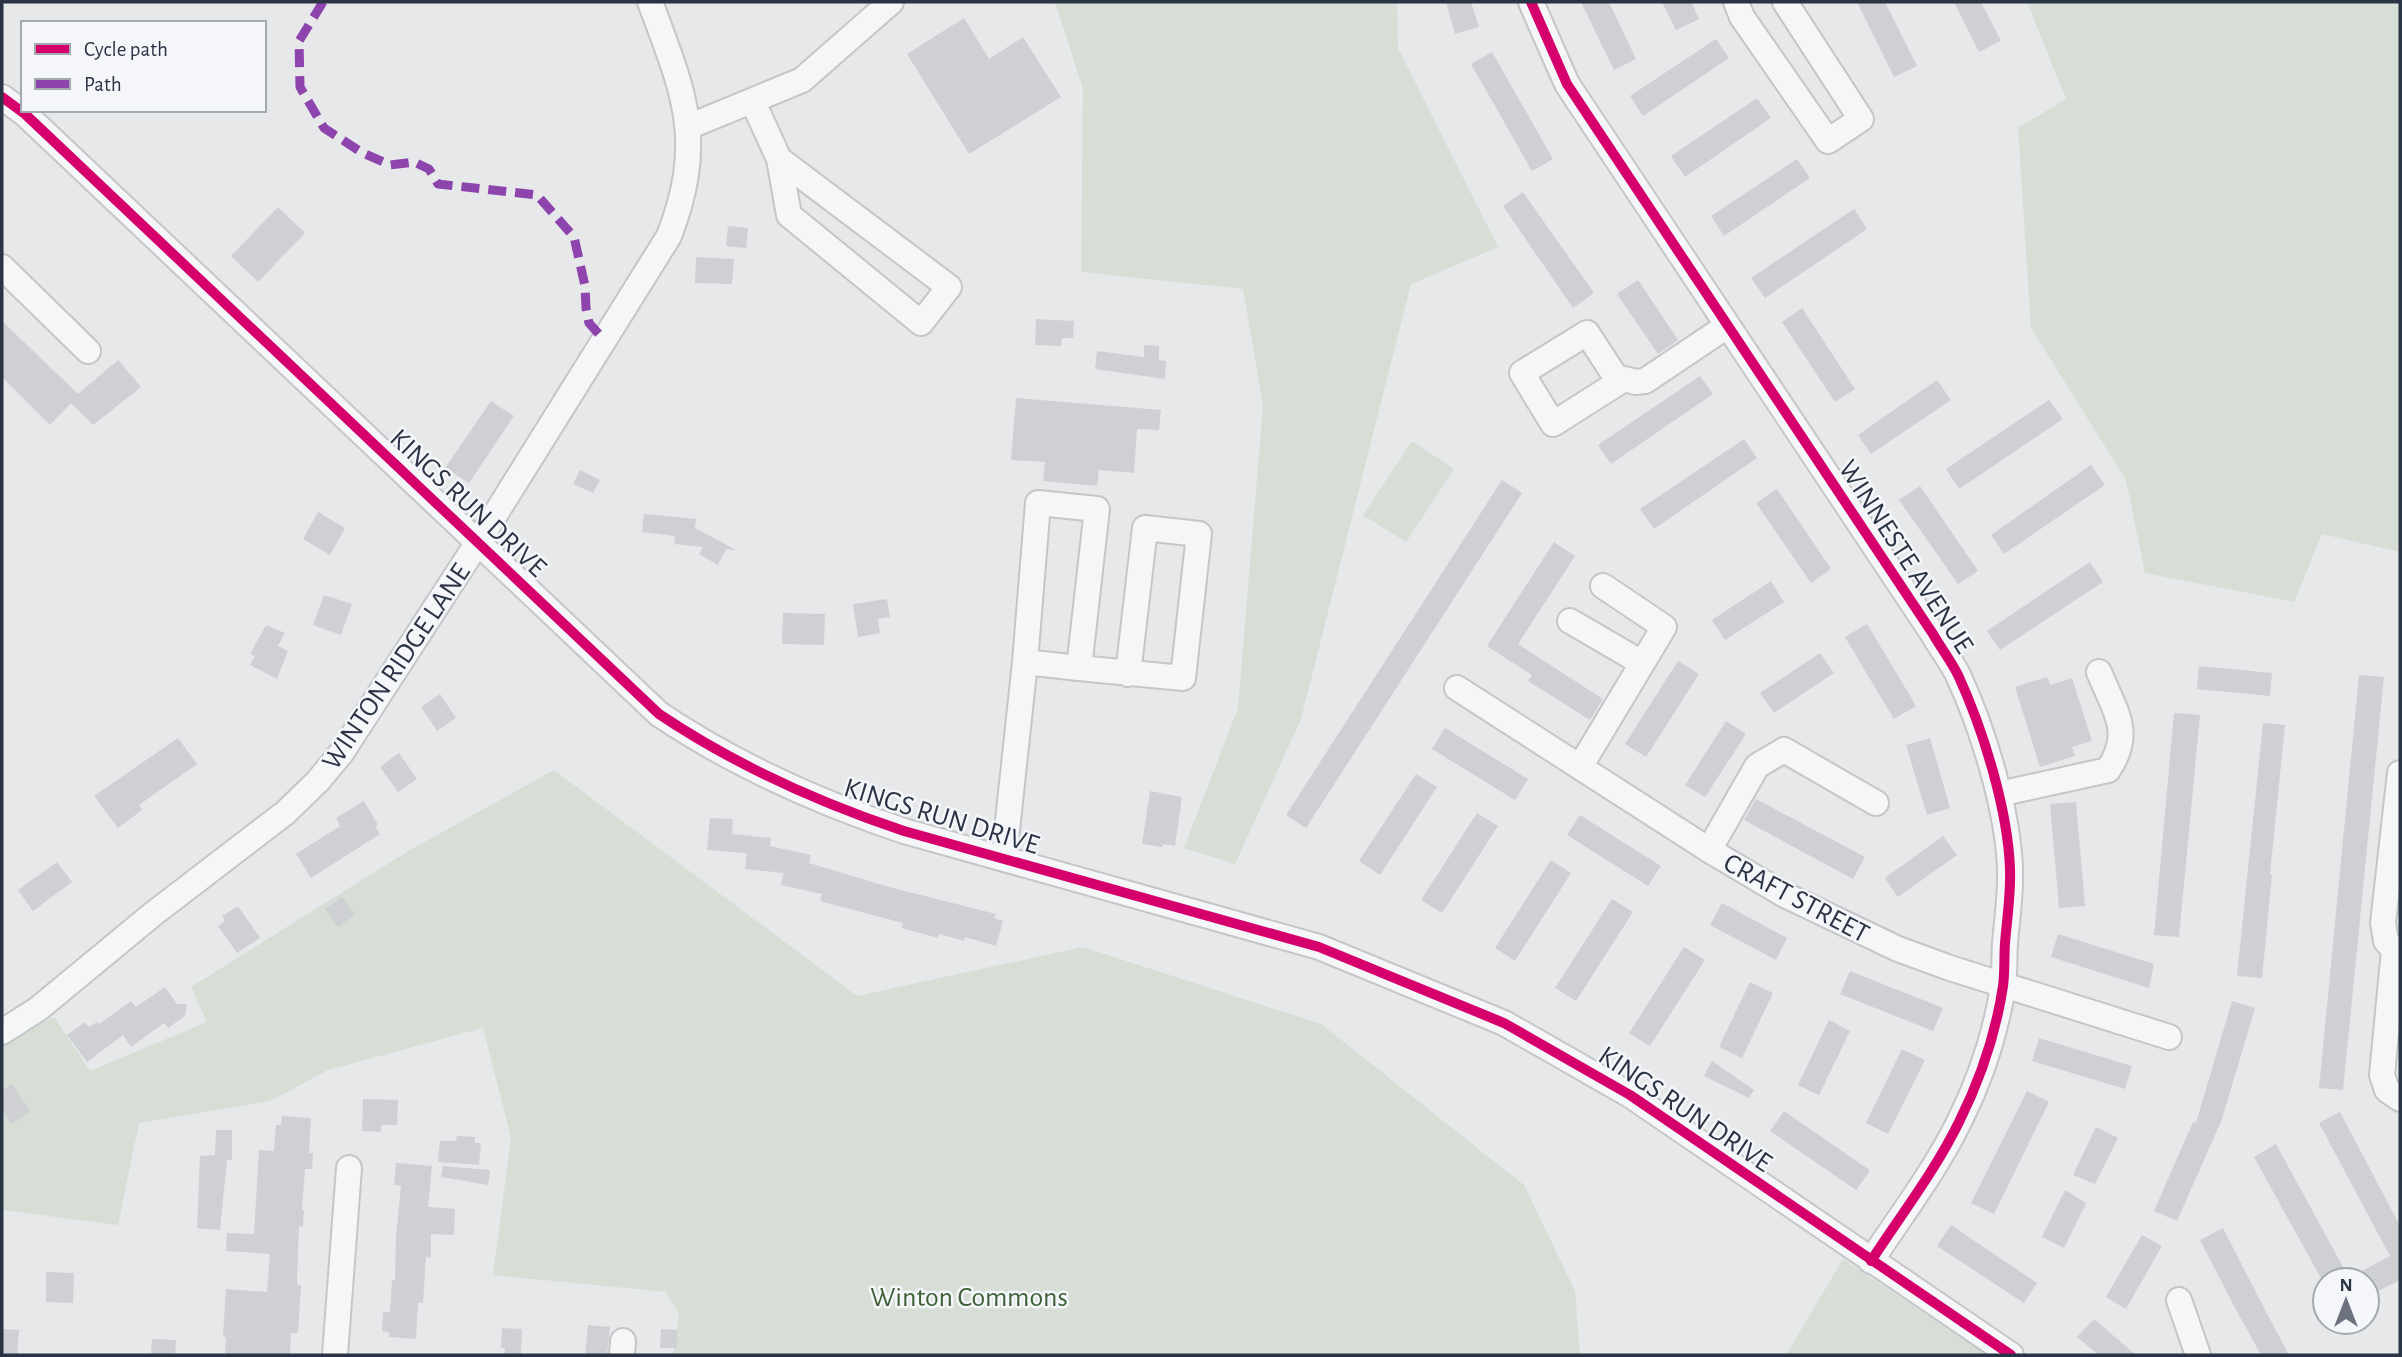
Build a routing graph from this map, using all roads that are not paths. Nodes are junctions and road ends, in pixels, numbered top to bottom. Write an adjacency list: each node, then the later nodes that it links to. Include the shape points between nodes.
1 (650, 2): 10 (street, WINTON RIDGE LANE, via 680,81)
2 (891, 2): 7 (street, via 802,80)
3 (1531, 2): 13 (street, WINNESTE AVENUE, via 1567,84)
4 (1737, 2): 5 (street, via 1742,18 1828,141 1861,119)
5 (1785, 2)
6 (2, 97): 8 (street, KINGS RUN DRIVE)
7 (752, 102): 10 (street); 11 (street)
8 (21, 111)
9 (22, 112): 16 (street, KINGS RUN DRIVE)
10 (688, 127): 16 (street, WINTON RIDGE LANE, via 686,183 669,236)
11 (779, 159): 11 (street, via 949,287 921,323 789,215)
12 (2, 267): 14 (street)
13 (1727, 326): 15 (street, via 1644,381); 27 (street, WINNESTE AVENUE, via 1957,674)
14 (88, 351)
15 (1619, 382)
16 (478, 542): 30 (street, KINGS RUN DRIVE, via 674,724 737,761 844,811); 33 (street, WINTON RIDGE LANE, via 342,752 318,781 285,813 38,1009)
17 (1603, 586): 20 (street, via 1664,628)
18 (1570, 621): 20 (street)
19 (1025, 662): 21 (street); 21 (street, via 1038,503 1097,509); 30 (street)
20 (1643, 663): 25 (street)
21 (1079, 668): 23 (street)
22 (2099, 672): 27 (street, via 2122,729 2119,751 2108,770)
23 (1128, 674): 23 (street, via 1183,678 1199,534 1145,528)
24 (1457, 688): 25 (street, CRAFT STREET)
25 (1580, 767): 29 (street, CRAFT STREET)
26 (2400, 774): 31 (street, via 2383,923 2386,941)
27 (1999, 794): 32 (street, WINNESTE AVENUE, via 2010,868)
28 (1876, 803): 29 (street, via 1784,750 1757,766)
29 (1709, 850): 32 (street, CRAFT STREET, via 1783,894 1898,949)
30 (1004, 858): 37 (street, KINGS RUN DRIVE, via 1319,947 1504,1023 1630,1095)
31 (2397, 950): 35 (street, via 2382,1074 2387,1090)
32 (2003, 985): 34 (street, CRAFT STREET); 37 (street, WINNESTE AVENUE, via 1992,1038 1959,1122)
33 (2, 1032)
34 (2169, 1037)
35 (2400, 1099)
36 (349, 1168): 39 (street)
37 (1871, 1261): 40 (street, KINGS RUN DRIVE)
38 (2179, 1300): 41 (street)
39 (335, 1355)
40 (2011, 1355)
41 (2198, 1355)

